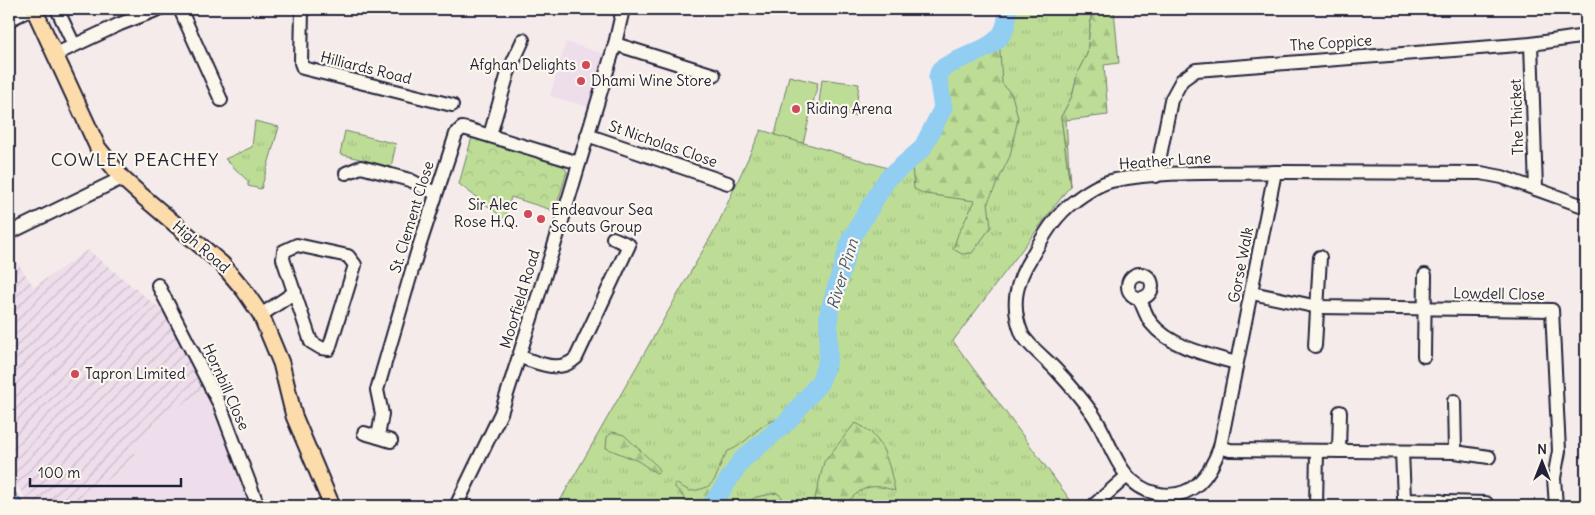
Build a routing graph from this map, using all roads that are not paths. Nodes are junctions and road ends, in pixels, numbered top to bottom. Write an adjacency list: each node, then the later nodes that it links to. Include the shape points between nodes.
1 (32, 9): 7 (street); 13 (main road, High Road)
2 (57, 9): 12 (street)
3 (159, 9): 12 (street)
4 (180, 9): 15 (street)
5 (302, 9): 16 (street, Hilliards Road, via 303,68)
6 (623, 9): 10 (street, Moorfield Road)
7 (9, 20)
8 (1586, 36): 11 (street, The Coppice)
9 (523, 40): 17 (street, via 508,73)
10 (615, 44): 14 (street); 18 (street, Moorfield Road)
11 (1531, 44): 22 (street, The Coppice, via 1196,70 1182,80 1171,100); 25 (street, The Thicket)
12 (74, 45): 13 (street)
13 (54, 55): 23 (main road, High Road, via 98,148)
14 (714, 75)
15 (221, 100)
16 (452, 105)
17 (490, 135): 19 (street, St. Clement Close); 26 (street, St. Clement Close, via 464,128 458,132)
18 (588, 135): 19 (street, Moorfield Road); 24 (street, St Nicholas Close)
19 (579, 162): 43 (street, Moorfield Road)
20 (1275, 172): 22 (street, Heather Lane); 25 (street, Heather Lane, via 1481,173); 36 (street, Gorse Walk)
21 (346, 173): 26 (street, via 361,167 410,180)
22 (1156, 176): 56 (street, Heather Lane, via 1116,180 1076,200 1049,228 1020,274 1015,293 1014,307 1023,335 1059,372 1093,415)
23 (122, 178): 28 (street); 40 (main road, High Road, via 222,264)
24 (728, 183)
25 (1536, 189): 27 (street, Heather Lane)
26 (435, 193): 48 (street, St. Clement Close, via 377,390 382,414)
27 (1586, 207)
28 (9, 233)
29 (613, 238): 30 (street)
30 (629, 245): 31 (street); 43 (street, via 576,358 569,365 553,367)
31 (641, 251)
32 (1320, 257): 38 (street)
33 (1425, 275): 39 (street)
34 (158, 284): 61 (street, Hornbill Close, via 220,405)
35 (295, 292): 35 (street, via 284,259 284,251 290,247 297,245 352,259 354,271 329,349 311,342); 40 (street)
36 (1252, 293): 38 (street, Lowdell Close); 44 (street, Gorse Walk)
37 (1139, 298): 44 (street, via 1151,323 1160,331 1190,350)
38 (1318, 307): 39 (street, Lowdell Close); 41 (street)
39 (1424, 309): 42 (street); 66 (street, Lowdell Close, via 1552,310 1559,451 1554,478)
40 (261, 315): 62 (main road, High Road, via 281,363 294,416)
41 (1315, 346)
42 (1424, 356)
43 (520, 357): 63 (street, Moorfield Road, via 496,425)
44 (1236, 363): 50 (street, Gorse Walk)
45 (1454, 401): 54 (street)
46 (1340, 412): 52 (street)
47 (364, 433): 48 (street)
48 (378, 436): 49 (street)
49 (391, 441)
50 (1220, 448): 51 (street); 57 (street, Gorse Walk)
51 (1317, 451): 52 (street); 65 (street)
52 (1339, 451): 53 (street)
53 (1402, 452): 54 (street); 58 (street, via 1402,491)
54 (1455, 452): 55 (street)
55 (1489, 457)
56 (1126, 477): 57 (street, Heather Lane, via 1142,489 1167,496 1182,495); 64 (street)
57 (1203, 480)
58 (1406, 503): 60 (street)
59 (1486, 503): 60 (street)
60 (1447, 504)
61 (258, 506)
62 (332, 506)
63 (456, 506)
64 (1093, 506)
65 (1316, 506)
66 (1556, 506)

